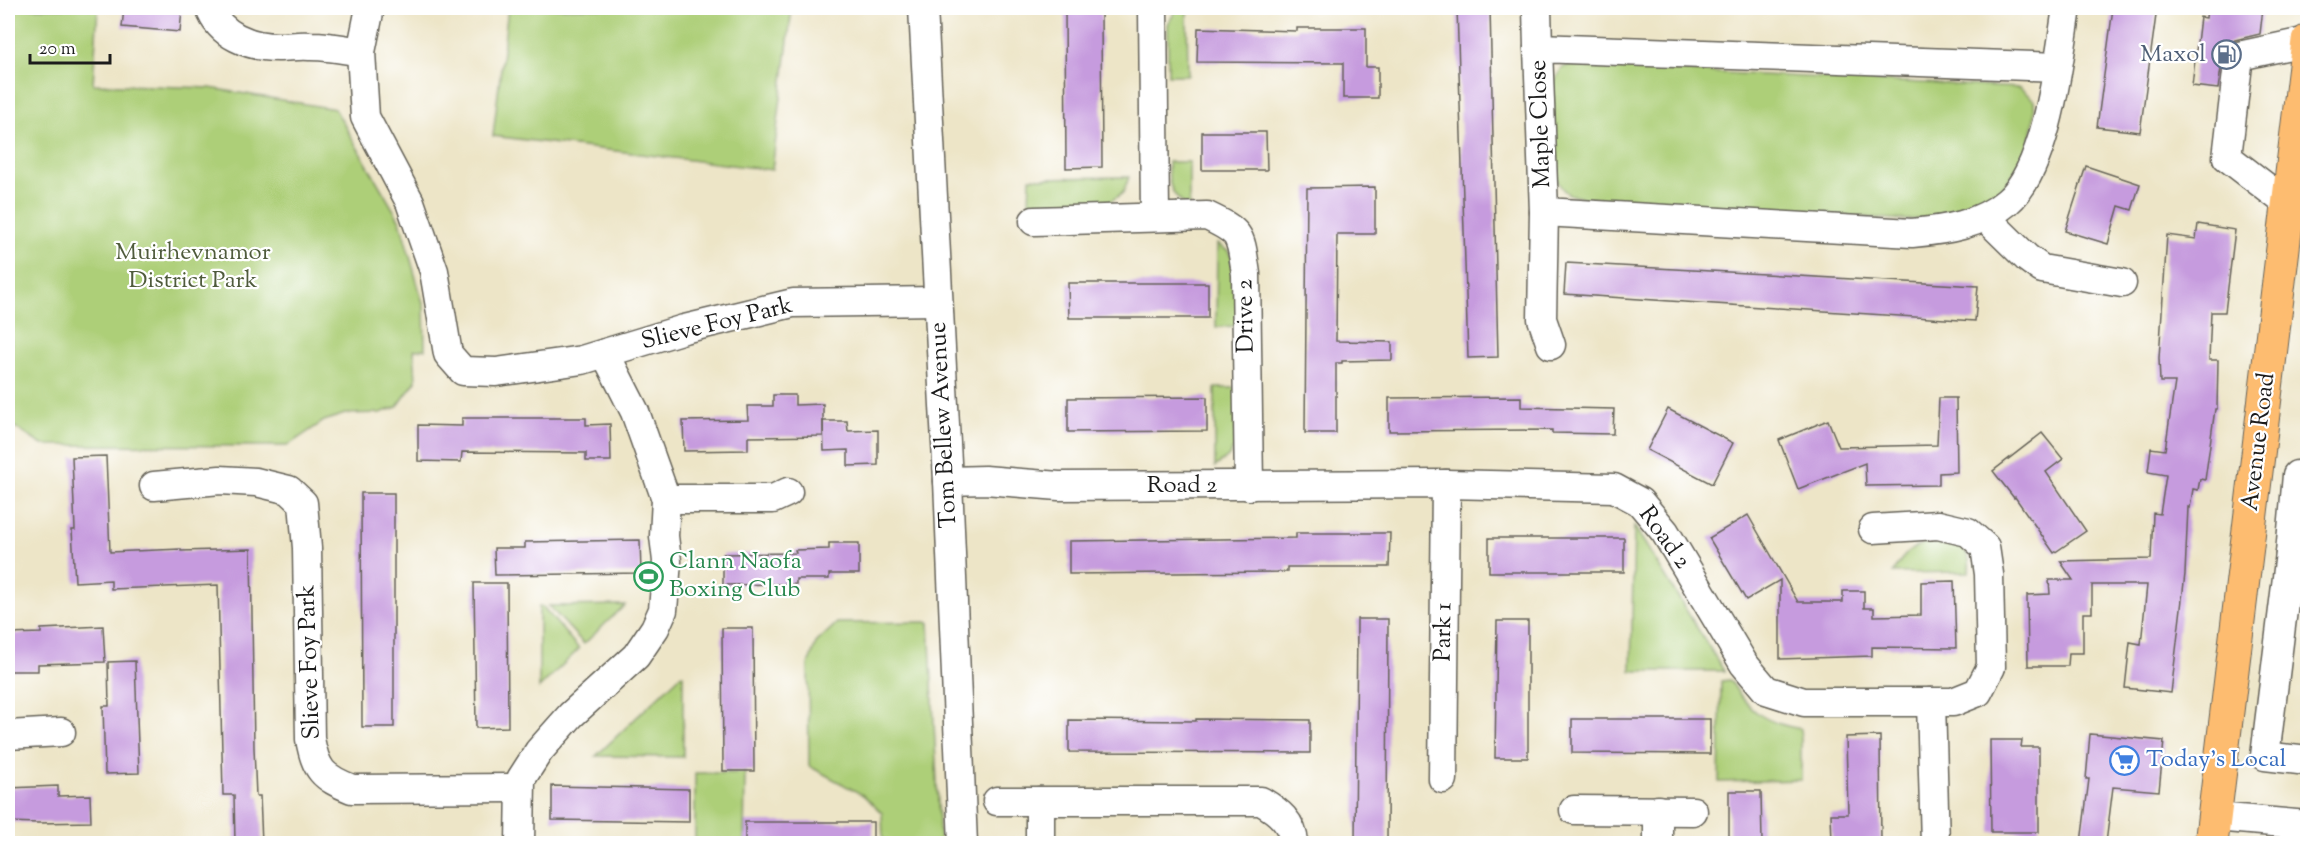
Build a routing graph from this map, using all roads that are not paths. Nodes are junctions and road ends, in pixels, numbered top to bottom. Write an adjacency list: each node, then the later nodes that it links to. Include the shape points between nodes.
1 (210, 8): 9 (street, via 220,26 249,42)
2 (370, 8): 9 (street)
3 (923, 8): 17 (street, Tom Bellew Avenue)
4 (1153, 8): 13 (street)
5 (1537, 8): 8 (street)
6 (2067, 8): 10 (street, Maple Close)
7 (2307, 41): 11 (main road, Avenue Road); 11 (street, via 2239,56 2227,157)
8 (1538, 48): 10 (street, Maple Close); 12 (street, Maple Close)
9 (361, 52): 19 (street, Slieve Foy Park, via 364,117 411,202 434,271 448,354 463,371 496,372)
10 (2058, 67): 14 (street, Maple Close, via 2045,128 2028,173 2008,201)
11 (2288, 204): 41 (main road, Avenue Road)
12 (1545, 212): 14 (street, Maple Close, via 1912,233 1966,225); 18 (street, via 1542,319)
13 (1155, 217): 15 (street, Drive 2); 24 (street, Drive 2, via 1207,216 1229,226 1241,240 1246,274)
14 (1985, 217): 16 (street, via 2042,269)
15 (1034, 221)
16 (2122, 283)
17 (937, 301): 19 (street, Slieve Foy Park, via 793,303); 21 (street, Tom Bellew Avenue)
18 (1551, 345)
19 (605, 353): 26 (street, Slieve Foy Park, via 635,412)
20 (2297, 475): 28 (street)
21 (948, 481): 24 (street, Road 2, via 1059,486); 43 (street, Tom Bellew Avenue)
22 (1446, 484): 24 (street, Road 2); 29 (street, Road 2, via 1614,488 1640,502 1665,532 1744,664 1766,690 1804,702); 33 (street, Park 1)
23 (154, 486): 34 (street, Slieve Foy Park, via 220,480 256,482 290,490 303,503 310,739 314,762 332,781 352,789)
24 (1249, 486)
25 (788, 492): 26 (street, via 773,499)
26 (666, 499): 34 (street, Slieve Foy Park, via 663,610 655,628 636,656 539,751)
27 (1873, 529): 29 (street, Road 2, via 1938,525 1968,532 1985,547 1991,667 1978,692 1953,702)
28 (2299, 553): 32 (street, via 2265,756)
29 (1931, 702): 47 (street)
30 (61, 732): 31 (street)
31 (8, 735)
32 (2299, 760)
33 (1443, 779)
34 (519, 788): 42 (street, Slieve Foy Park)
35 (997, 801): 36 (street)
36 (1040, 801): 44 (street); 45 (street, via 1261,801 1281,812)
37 (1574, 810): 38 (street)
38 (1658, 810): 39 (street); 46 (street)
39 (1693, 811)
40 (2307, 825): 41 (street)
41 (2213, 830)
42 (520, 843)
43 (963, 843)
44 (1040, 843)
45 (1294, 843)
46 (1658, 843)
47 (1935, 843)

